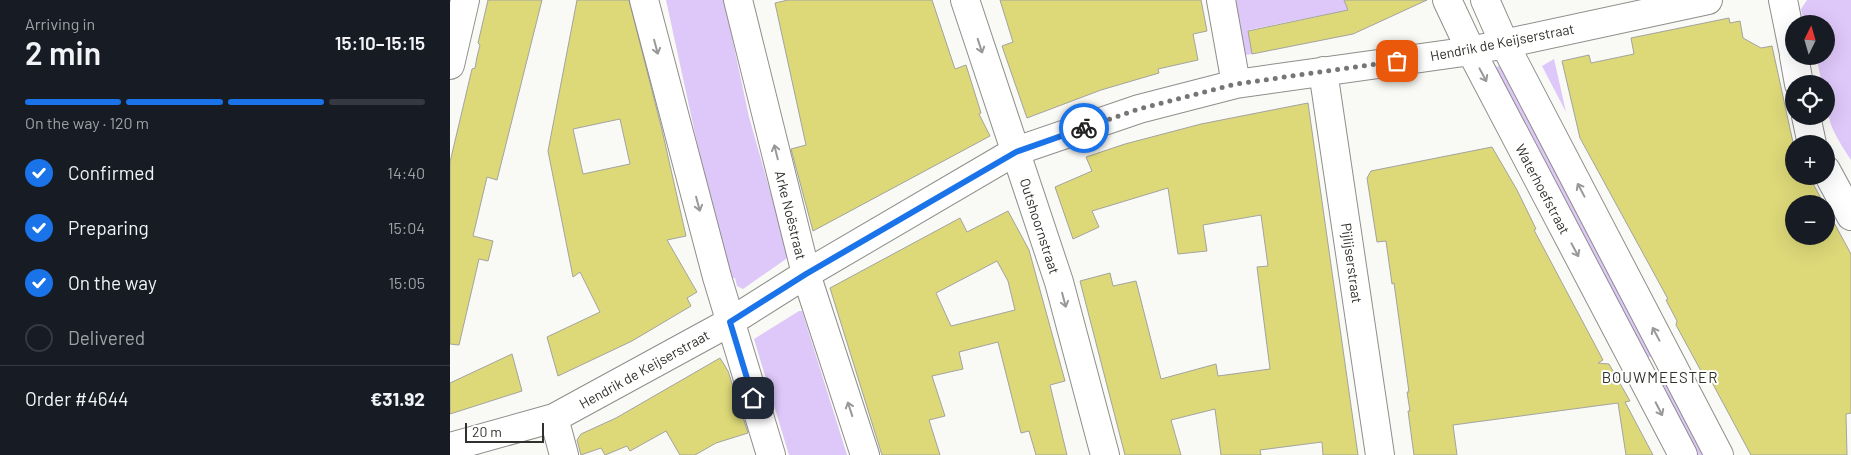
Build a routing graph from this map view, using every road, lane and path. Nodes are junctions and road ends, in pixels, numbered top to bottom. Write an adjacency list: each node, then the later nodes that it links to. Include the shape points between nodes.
1 (466, 0): 13 (street)
2 (644, 0): 20 (street, one-way to 20)
3 (738, 0): 19 (street, Arke Noëstraat, one-way to 3)
4 (965, 0): 16 (street, Outshoornstraat, one-way to 16)
5 (1222, 0): 15 (street)
6 (1447, 0): 12 (street, Waterhoefstraat)
7 (1486, 0): 11 (street)
8 (1708, 0): 11 (street, Hendrik de Keijserstraat)
9 (1784, 0): 10 (street)
10 (1787, 15)
11 (1504, 43): 12 (street, Hendrik de Keijserstraat); 21 (street, one-way to 11)
12 (1471, 50): 14 (street, Hendrik de Keijserstraat); 22 (street, Waterhoefstraat, one-way to 22)
13 (450, 65)
14 (1323, 71): 15 (street, Hendrik de Keijserstraat); 29 (street, Pijlijserstraat)
15 (1236, 84): 16 (street, Hendrik de Keijserstraat, via 1139,109)
16 (1016, 152): 19 (street, Hendrik de Keijserstraat); 28 (street, Outshoornstraat, one-way to 28, via 1059,282)
17 (1834, 185): 18 (street)
18 (1851, 216)
19 (806, 274): 20 (street, Hendrik de Keijserstraat); 27 (street, Arke Noëstraat, one-way to 19)
20 (730, 322): 23 (street, Hendrik de Keijserstraat); 26 (street)
21 (1671, 364): 22 (street); 31 (street)
22 (1643, 378): 30 (street, Waterhoefstraat, one-way to 30)
23 (554, 418): 24 (street, Hendrik de Keijserstraat); 25 (street)
24 (450, 447)
25 (564, 455)
26 (771, 455)
27 (865, 455)
28 (1105, 455)
29 (1380, 455)
30 (1683, 455)
31 (1719, 455)

